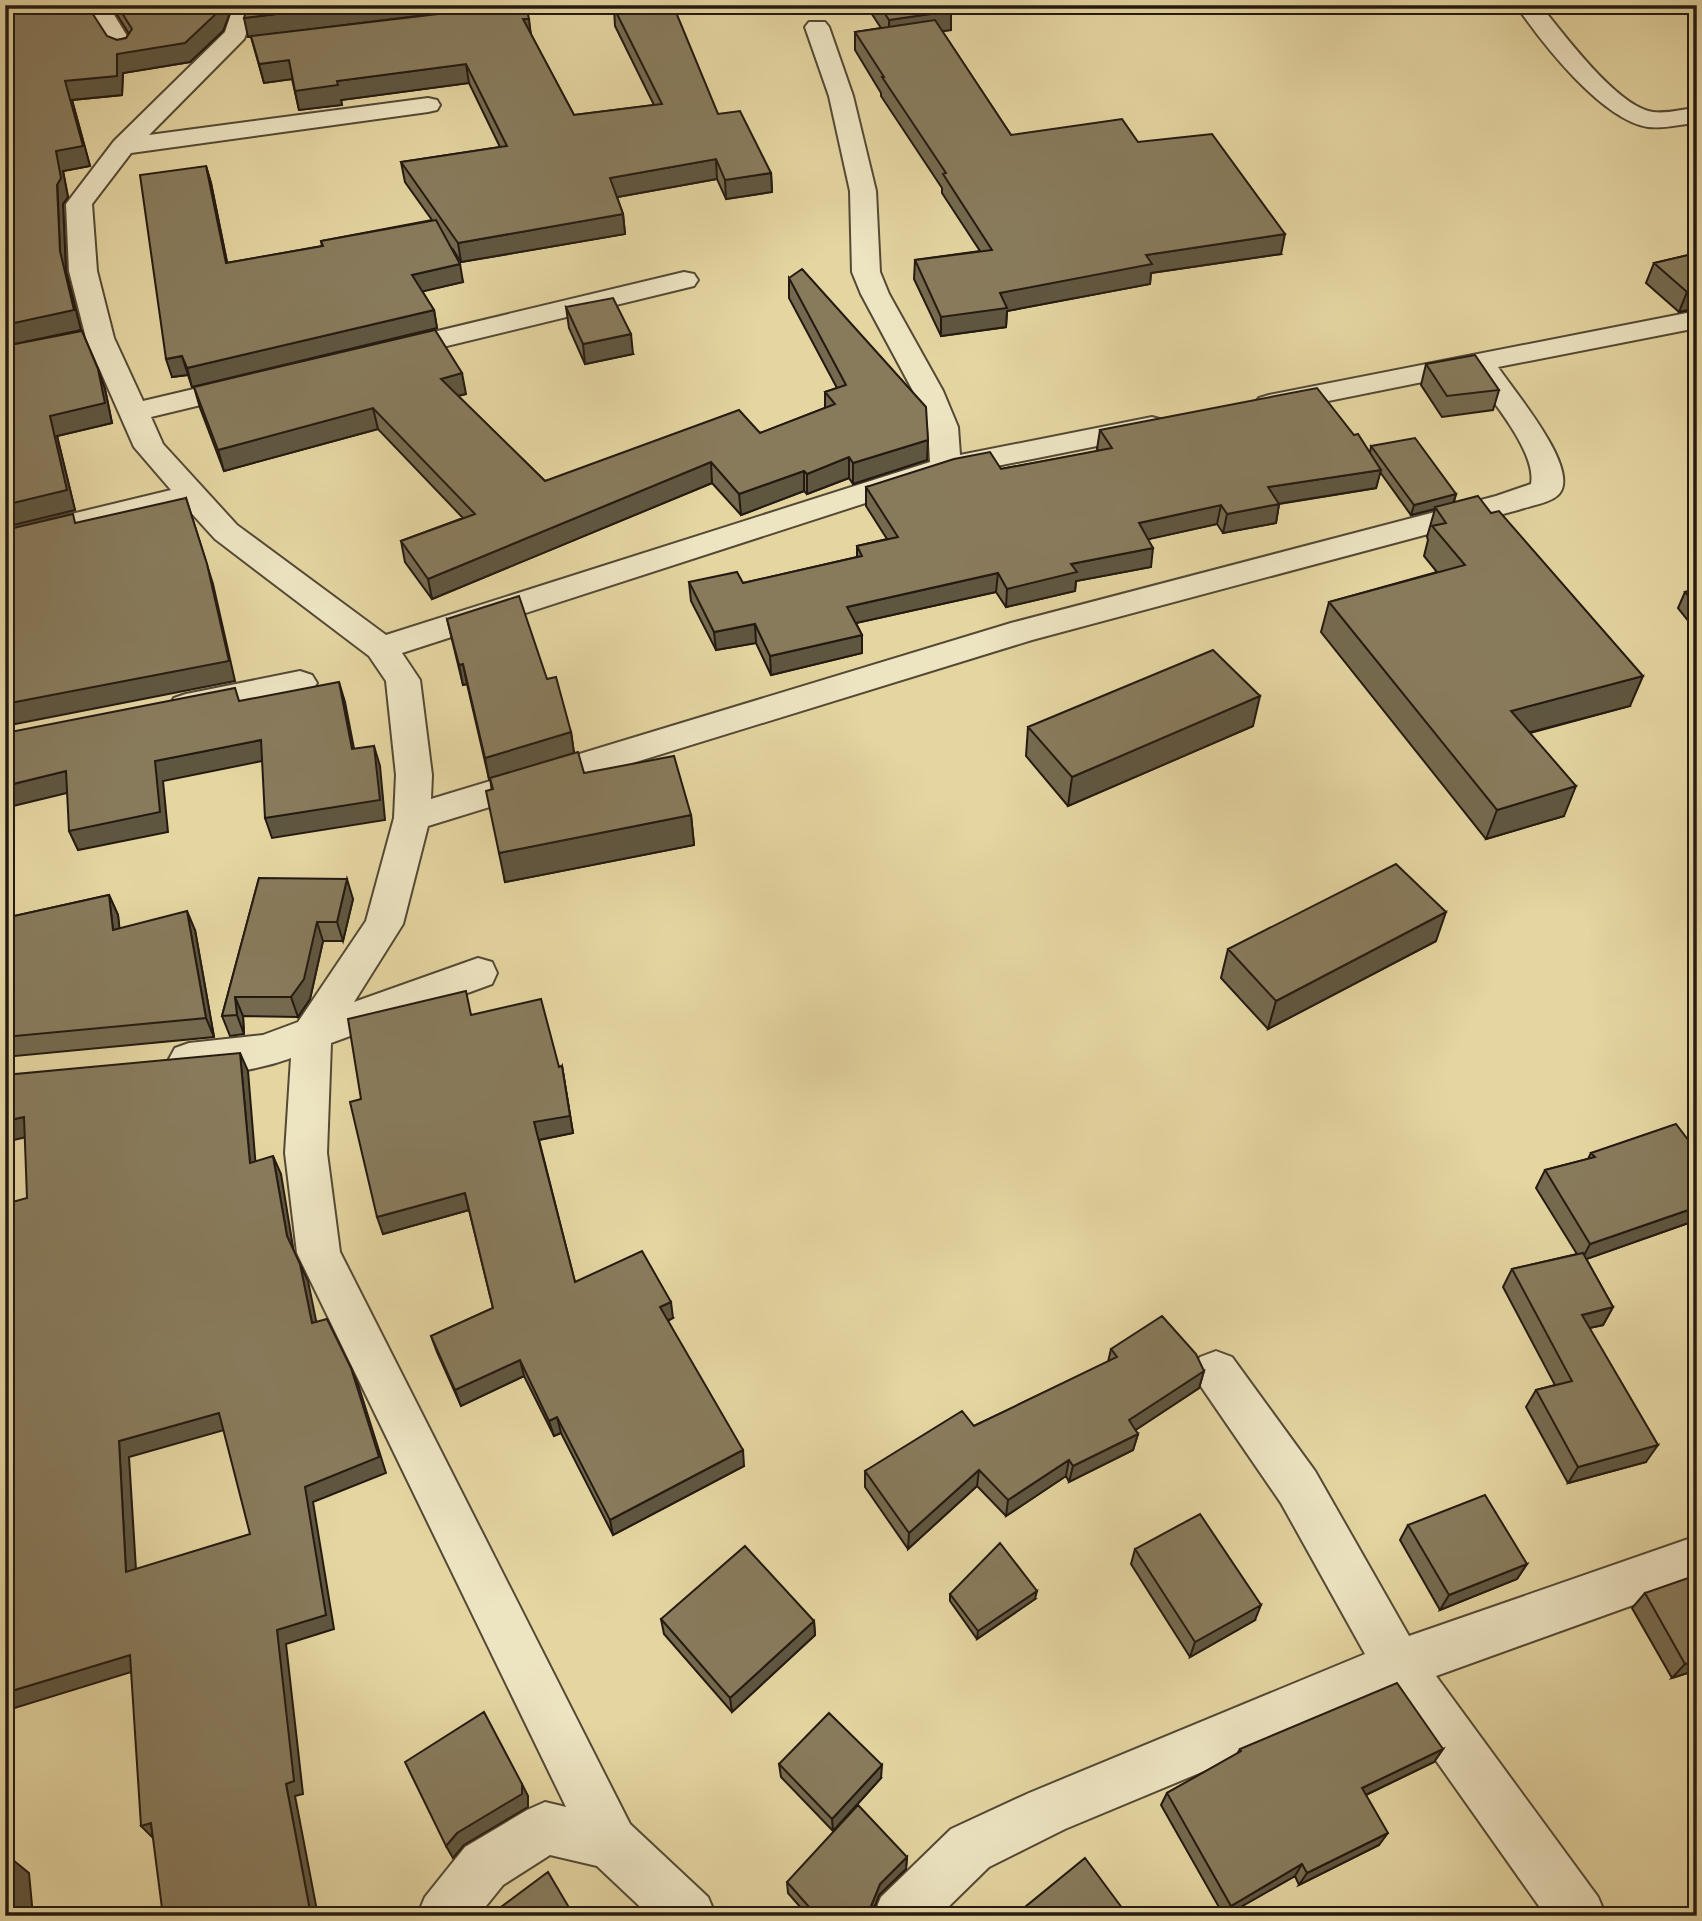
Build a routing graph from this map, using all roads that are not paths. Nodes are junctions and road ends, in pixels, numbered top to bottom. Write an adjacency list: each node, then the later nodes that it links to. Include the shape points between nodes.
1 (95, 5): 6 (street)
2 (246, 5): 7 (street, via 236,34)
3 (1527, 5): 9 (street, via 1610,100 1650,119)
4 (817, 27): 19 (street, via 841,96 863,191 866,272 939,415)
5 (260, 45): 7 (street)
6 (123, 49)
7 (220, 50): 10 (street)
8 (429, 105): 10 (street)
9 (1697, 115)
10 (123, 146): 17 (street, via 79,204 87,341)
11 (684, 280): 13 (street)
12 (1697, 319): 14 (street)
13 (361, 358)
14 (1480, 363): 16 (street); 25 (street, via 1534,441 1549,471 1546,490 1023,631)
15 (280, 377): 17 (street)
16 (1242, 409)
17 (132, 413): 20 (street, via 149,447)
18 (1175, 422): 19 (street)
19 (946, 467): 22 (street)
20 (192, 495): 21 (street); 22 (street, via 226,532)
21 (5, 540)
22 (381, 648): 25 (street, via 403,680 414,775)
23 (300, 683): 24 (street)
24 (153, 712)
25 (412, 818): 27 (street, via 384,924)
26 (478, 973): 27 (street)
27 (312, 1034): 28 (street, via 265,1051); 32 (street, via 306,1153 319,1253)
28 (155, 1062)
29 (1216, 1371): 31 (street, via 1298,1487)
30 (1697, 1559): 31 (street)
31 (1398, 1665): 35 (street, via 1047,1811 970,1848); 36 (street)
32 (611, 1843): 33 (street, via 545,1828 484,1866); 34 (street)
33 (444, 1916)
34 (689, 1916)
35 (901, 1916)
36 (1579, 1916)

